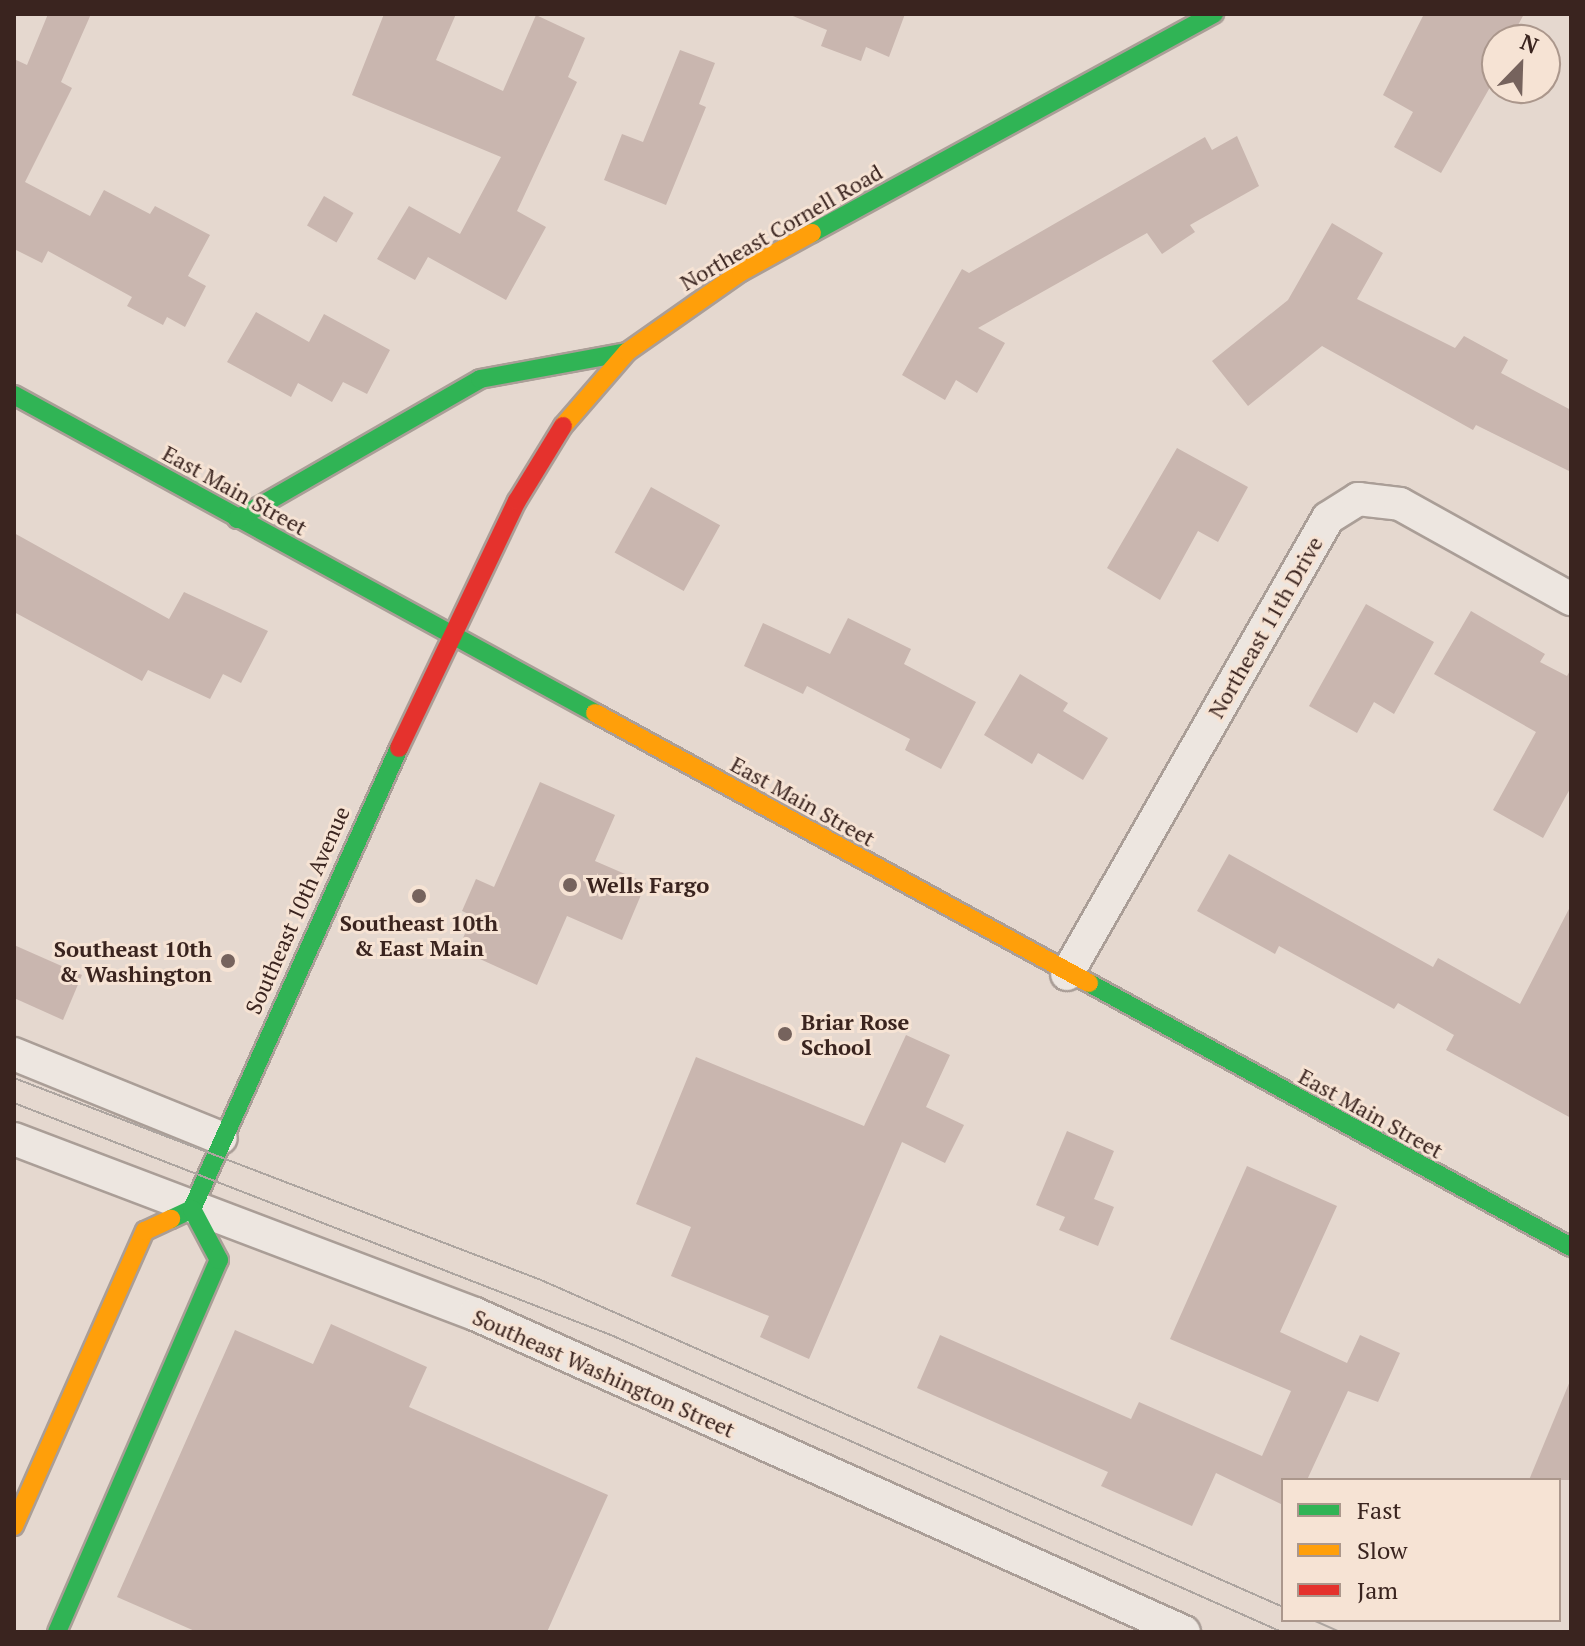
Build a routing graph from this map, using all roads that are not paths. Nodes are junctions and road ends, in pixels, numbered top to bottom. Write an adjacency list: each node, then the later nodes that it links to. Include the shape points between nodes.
1 (1214, 14): 2 (main road, Northeast Cornell Road, via 741,272)
2 (627, 352): 4 (main road, via 480,379); 6 (main road, Northeast Cornell Road, via 595,385 538,464)
3 (14, 395): 4 (main road, East Main Street)
4 (237, 519): 6 (main road, East Main Street)
5 (1571, 599): 7 (street, Northeast 11th Drive, via 1400,504 1358,499 1328,518)
6 (450, 634): 7 (main road, East Main Street); 9 (main road, Southeast 10th Avenue)
7 (1067, 974): 12 (main road, East Main Street)
8 (14, 1054): 9 (street)
9 (221, 1138): 11 (main road, Southeast 10th Avenue)
10 (14, 1139): 11 (street, Southeast Washington Street)
11 (192, 1209): 13 (main road, via 145,1231); 14 (main road, via 219,1260); 15 (street, Southeast Washington Street, via 475,1314)
12 (1571, 1247)
13 (14, 1526)
14 (57, 1632)
15 (1184, 1632)

